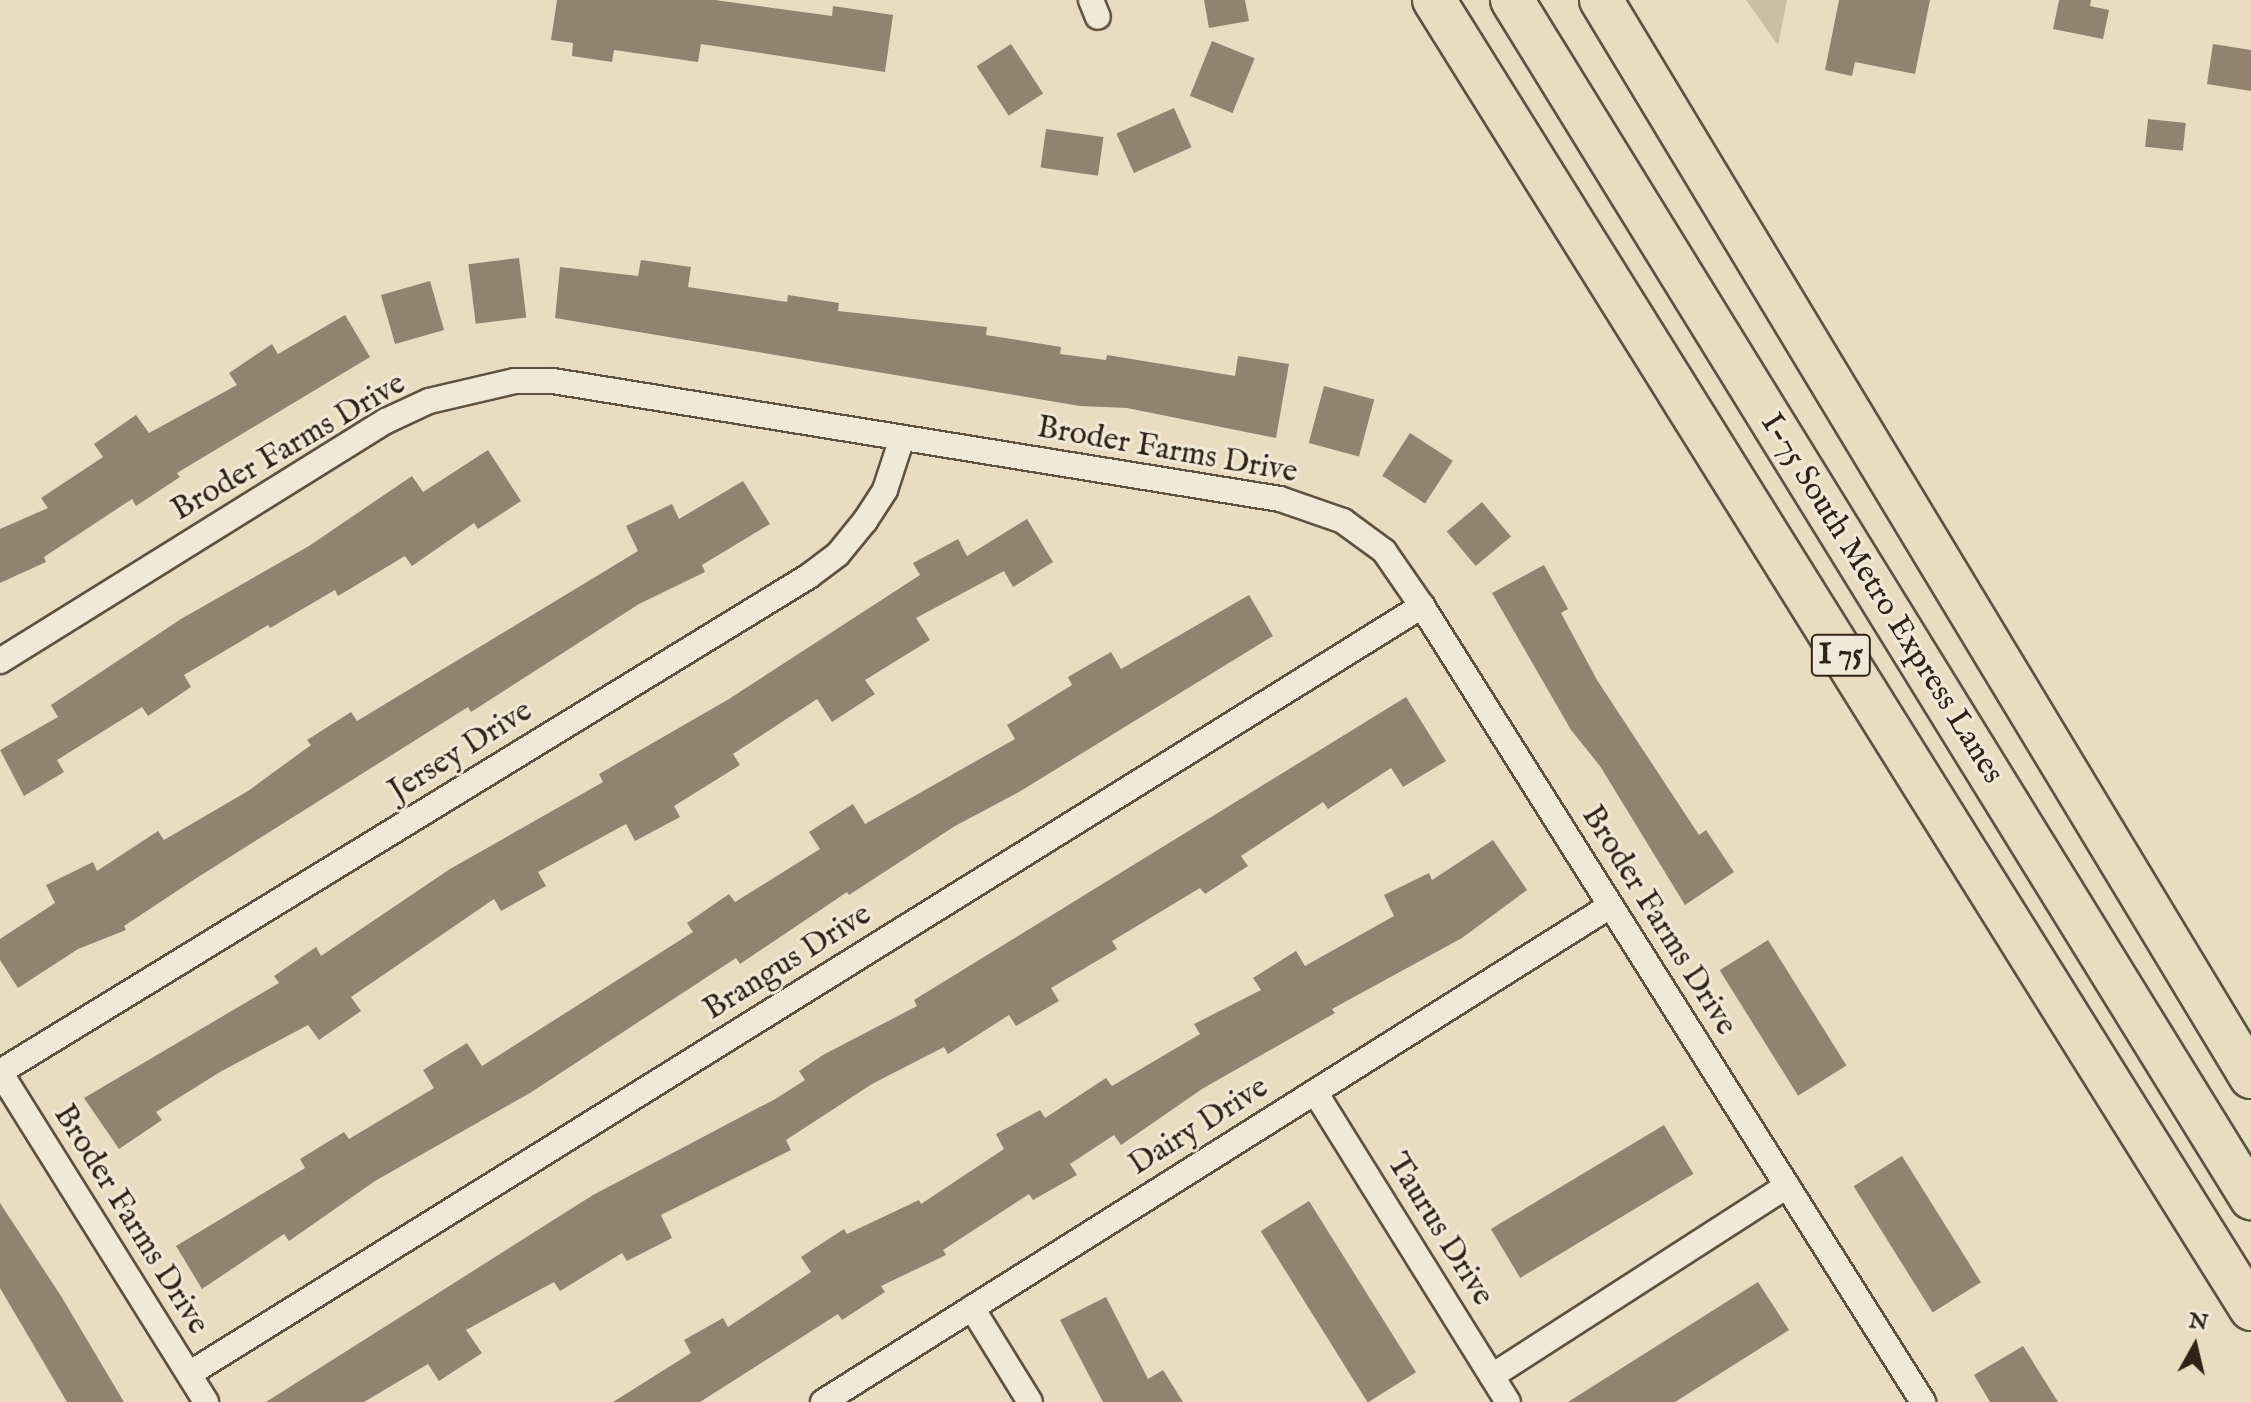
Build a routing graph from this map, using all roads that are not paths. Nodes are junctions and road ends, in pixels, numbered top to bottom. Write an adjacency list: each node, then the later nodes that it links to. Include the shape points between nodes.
1 (1434, 0): 14 (highway, I 75)
2 (1512, 0): 12 (highway, I-75 South Metro Express Lanes)
3 (1601, 0): 9 (highway)
4 (902, 438): 5 (street, Broder Farms Drive, via 1280,499 1343,521 1384,551); 6 (street, Broder Farms Drive, via 553,381 475,388 386,421); 8 (street, Jersey Drive, via 885,490 865,521 838,554 809,576)
5 (1422, 606): 7 (street, Broder Farms Drive); 15 (street, Brangus Drive)
6 (0, 661)
7 (1610, 906): 10 (street, Dairy Drive); 11 (street, Broder Farms Drive)
8 (0, 1072): 15 (street, Broder Farms Drive)
9 (2251, 1077)
10 (1315, 1092): 13 (street, Dairy Drive); 16 (street, Taurus Drive)
11 (1787, 1186): 16 (street); 21 (street, Broder Farms Drive)
12 (2251, 1198)
13 (972, 1308): 18 (street, Dairy Drive); 19 (street)
14 (2251, 1309)
15 (189, 1374): 17 (street, Broder Farms Drive)
16 (1492, 1376): 20 (street, Taurus Drive)
17 (206, 1402)
18 (823, 1402)
19 (1030, 1402)
20 (1508, 1402)
21 (1923, 1402)

